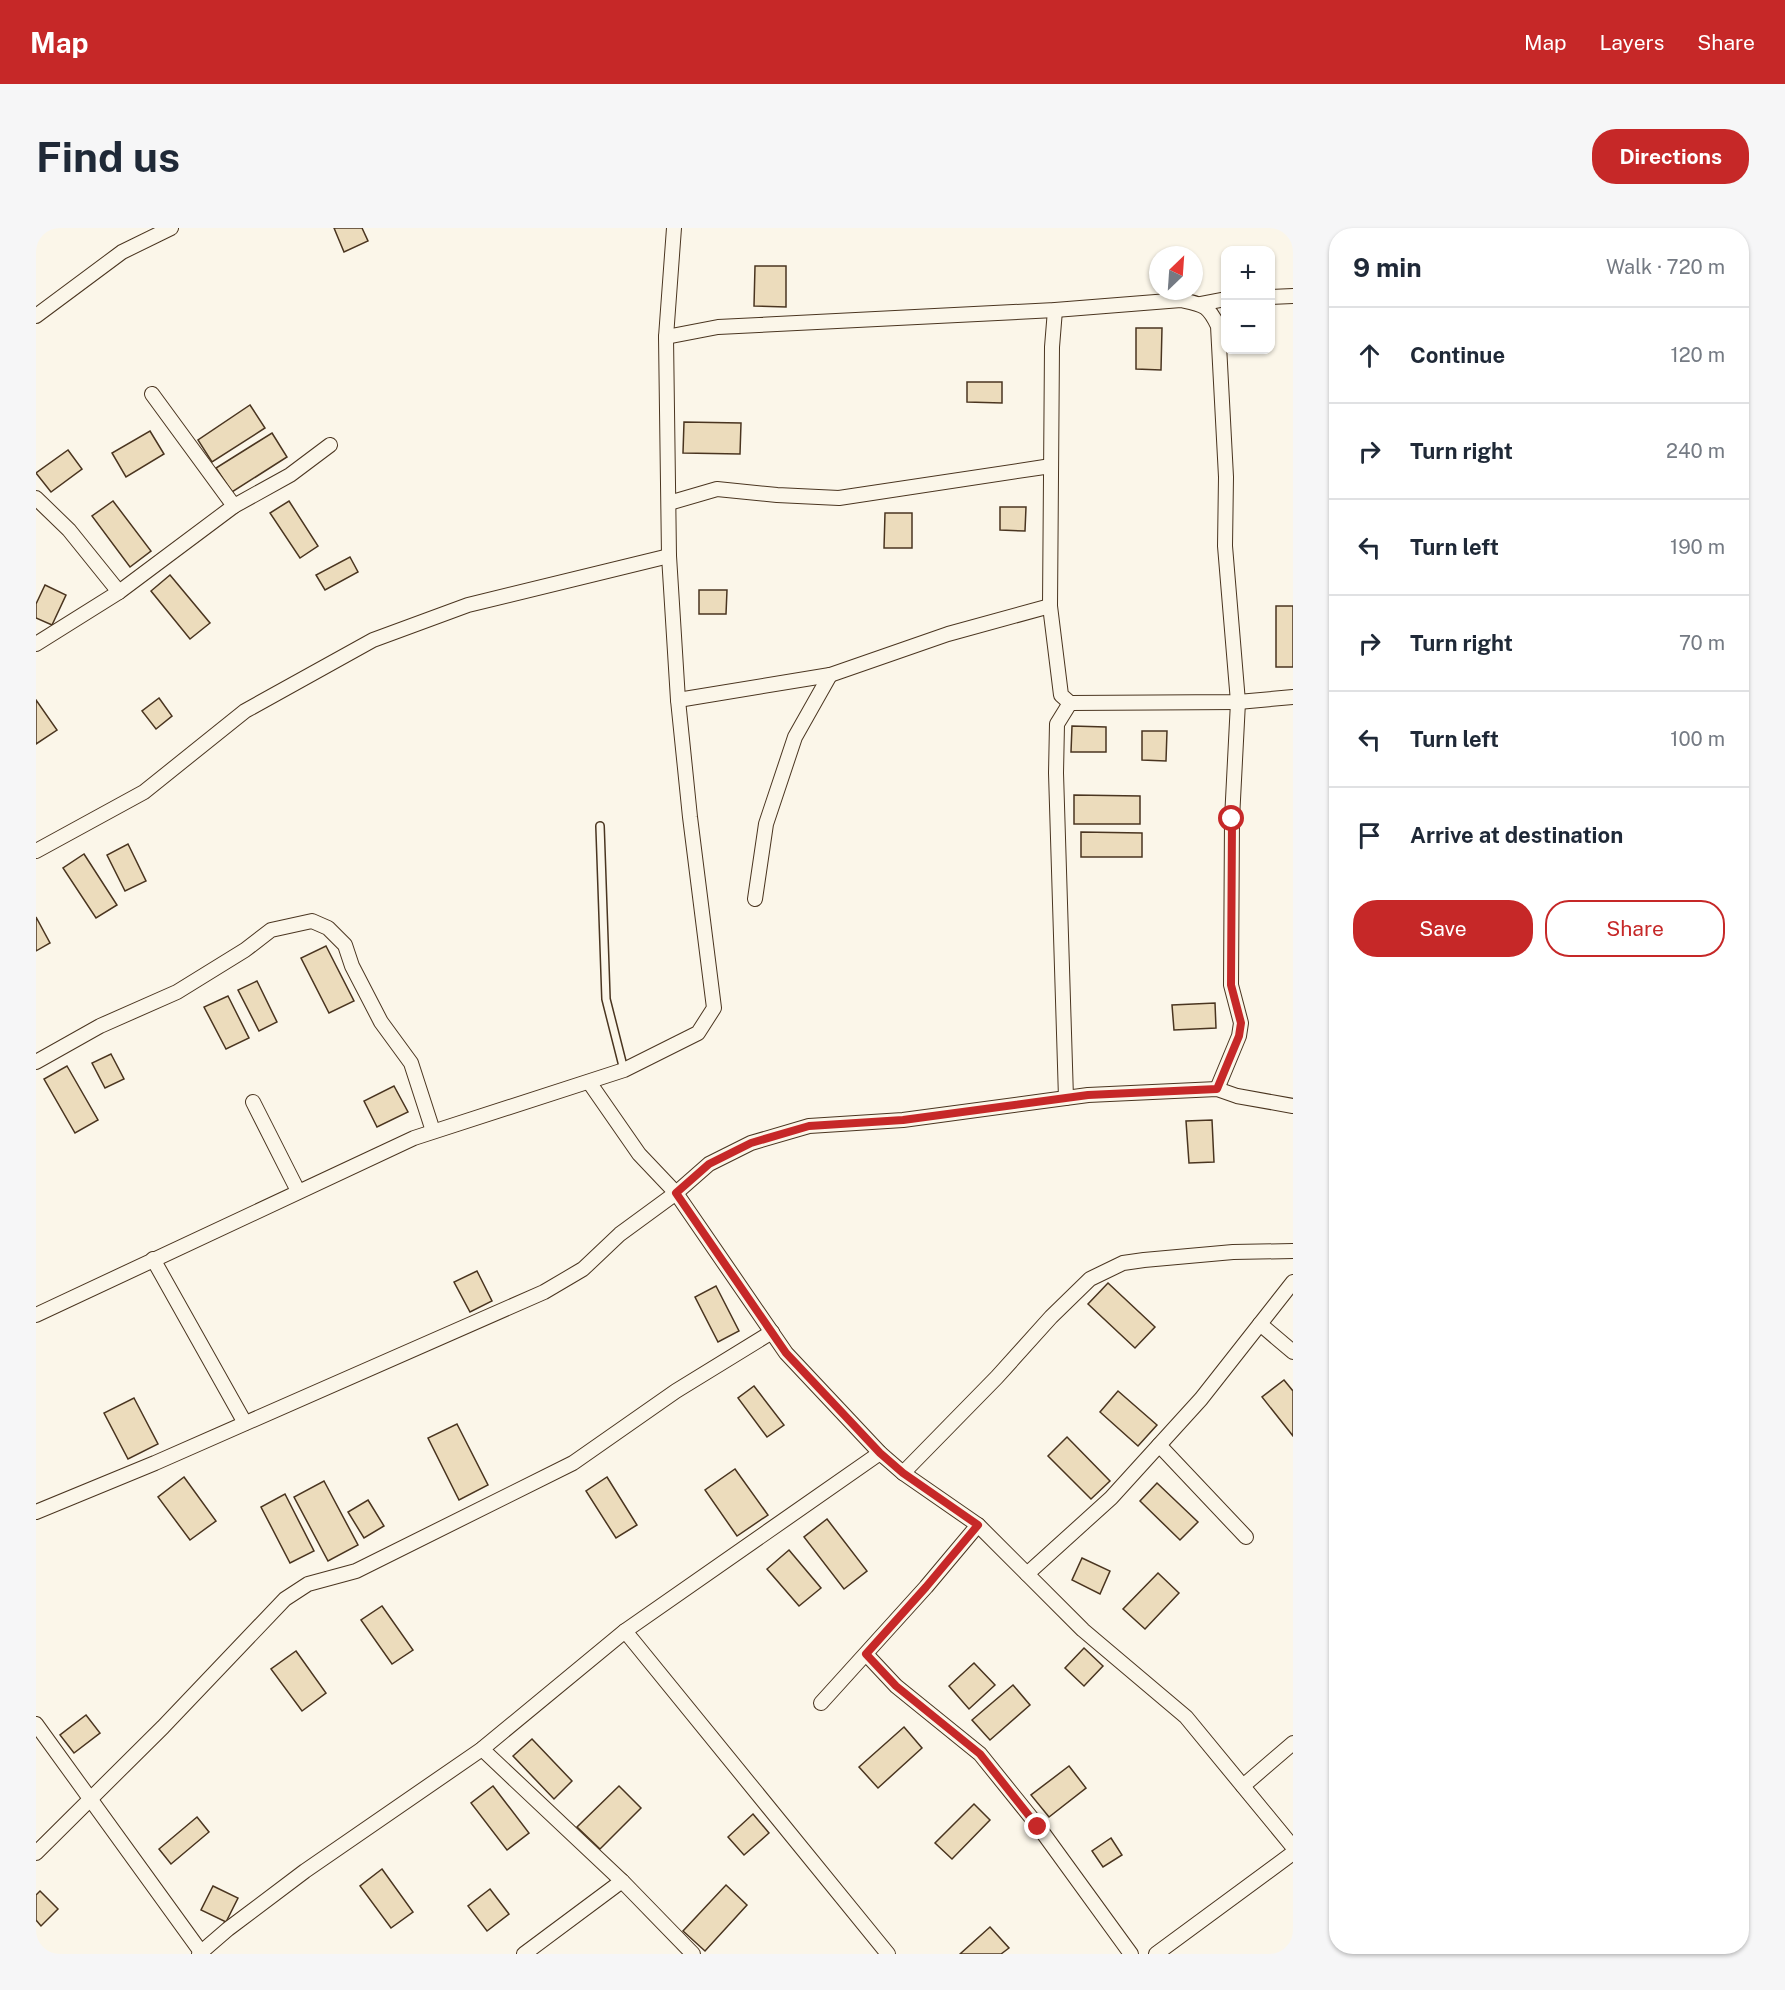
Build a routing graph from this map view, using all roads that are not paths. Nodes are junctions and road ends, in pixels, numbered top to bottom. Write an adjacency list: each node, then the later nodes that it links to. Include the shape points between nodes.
1 (171, 228): 8 (street, via 122,252)
2 (674, 228): 9 (street)
3 (1293, 296): 4 (street)
4 (1275, 297)
5 (1221, 300): 6 (street)
6 (1200, 304): 7 (street, via 1182,300); 23 (street, via 1210,309 1218,326 1226,477 1225,546)
7 (1055, 310): 9 (street, via 718,327); 12 (street)
8 (36, 316)
9 (666, 337): 14 (street)
10 (152, 394): 15 (street)
11 (330, 445): 15 (street, via 290,476)
12 (1051, 466): 14 (street, via 839,498 717,489); 18 (street)
13 (36, 498): 17 (street, via 69,530)
14 (669, 503): 16 (street)
15 (234, 506): 17 (street)
16 (669, 556): 22 (street); 26 (street, via 468,605 373,640 245,711 144,792)
17 (118, 592): 19 (street)
18 (1050, 606): 20 (street, via 948,634); 24 (street, via 1061,695)
19 (36, 644)
20 (830, 675): 22 (street); 27 (street, via 795,737 766,824)
21 (1293, 697): 23 (street)
22 (678, 700): 29 (street, via 714,1008 698,1033)
23 (1238, 702): 24 (street); 31 (street, via 1232,819 1231,985 1241,1023)
24 (1070, 703): 32 (street, via 1057,724 1056,773)
25 (600, 826): 29 (lane, via 606,999)
26 (36, 851)
27 (755, 899)
28 (36, 1062): 35 (street, via 100,1026 177,992 271,930 312,921 328,928 345,945 381,1022 411,1063)
29 (624, 1070): 30 (street)
30 (589, 1082): 35 (street); 37 (street, via 639,1154)
31 (1217, 1089): 32 (street); 34 (street)
32 (1066, 1098): 37 (street, via 903,1120 809,1126 751,1143 709,1164)
33 (253, 1102): 36 (street)
34 (1293, 1106)
35 (433, 1131): 36 (street)
36 (298, 1191): 39 (street)
37 (676, 1193): 43 (street); 45 (street, via 620,1234 583,1269 544,1292)
38 (1293, 1251): 48 (street, via 1144,1260 1123,1263 1090,1279)
39 (153, 1259): 41 (street); 45 (street)
40 (1293, 1282): 42 (street)
41 (36, 1315)
42 (1260, 1324): 44 (street); 46 (street)
43 (772, 1332): 47 (street, via 786,1353); 60 (street, via 676,1391 573,1463 356,1571 308,1584 285,1599)
44 (1293, 1352)
45 (245, 1423): 49 (street)
46 (1159, 1445): 51 (street); 52 (street, via 1111,1498)
47 (880, 1453): 48 (street); 53 (street)
48 (903, 1473): 50 (street)
49 (36, 1512)
50 (978, 1525): 52 (street); 54 (street)
51 (1246, 1537)
52 (1027, 1574): 59 (street, via 1083,1630 1186,1717)
53 (625, 1631): 58 (street); 68 (street)
54 (866, 1654): 55 (street); 69 (street, via 896,1686 980,1754)
55 (821, 1703)
56 (36, 1724): 60 (street)
57 (1293, 1743): 59 (street)
58 (482, 1749): 64 (street); 65 (street, via 305,1871)
59 (1243, 1786): 61 (street)
60 (90, 1798): 62 (street); 65 (street)
61 (1293, 1847)
62 (36, 1853)
63 (1293, 1853): 70 (street)
64 (622, 1881): 66 (street); 67 (street)
65 (200, 1953)
66 (524, 1954)
67 (693, 1954)
68 (888, 1954)
69 (1131, 1954)
70 (1156, 1954)

